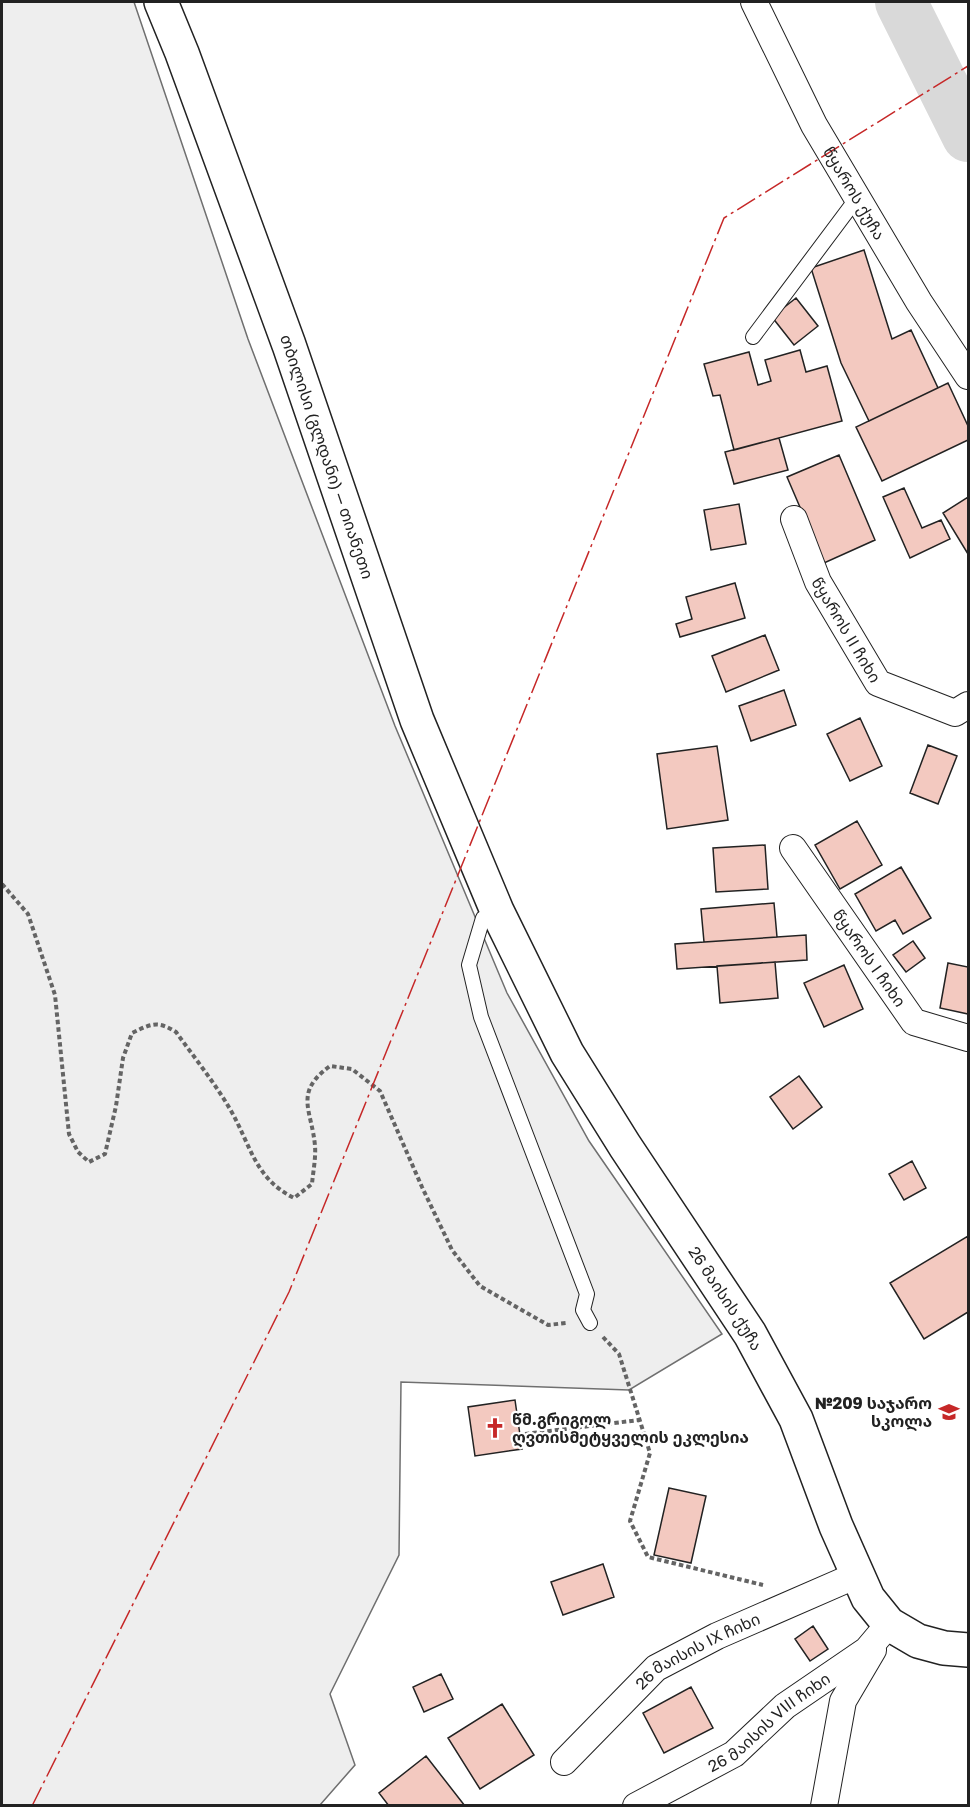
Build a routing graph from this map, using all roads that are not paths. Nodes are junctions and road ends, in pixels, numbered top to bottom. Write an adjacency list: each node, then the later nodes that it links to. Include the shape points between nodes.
1 (161, 2): 9 (main road, თბილისი (გლდანი) — თიანეთი, via 289,345 417,720)
2 (754, 2): 3 (street, წყაროს ქუჩა, via 814,125)
3 (857, 198): 4 (lane); 5 (street, წყაროს ქუჩა)
4 (753, 337)
5 (969, 376)
6 (794, 519): 7 (street, წყაროს II ჩიხი, via 818,582 878,683 955,713)
7 (969, 705)
8 (793, 848): 10 (street, წყაროს I ჩიხი, via 914,1022)
9 (497, 911): 11 (lane, via 483,918 469,965 482,1017 586,1294 583,1310); 12 (main road, 26 მაისის ქუჩა, via 567,1053 750,1334 796,1419)
10 (969, 1038)
11 (590, 1323)
12 (856, 1575): 13 (main road, 26 მაისის ქუჩა); 15 (street, 26 მაისის IX ჩიხი, via 717,1636 656,1668)
13 (889, 1624): 14 (main road, 26 მაისის ქუჩა, via 918,1641); 16 (street, 26 მაისის VIII ჩიხი, via 867,1650 785,1706 734,1754); 17 (street, via 843,1701)
14 (969, 1650)
15 (564, 1762)
16 (636, 1806)
17 (824, 1806)

